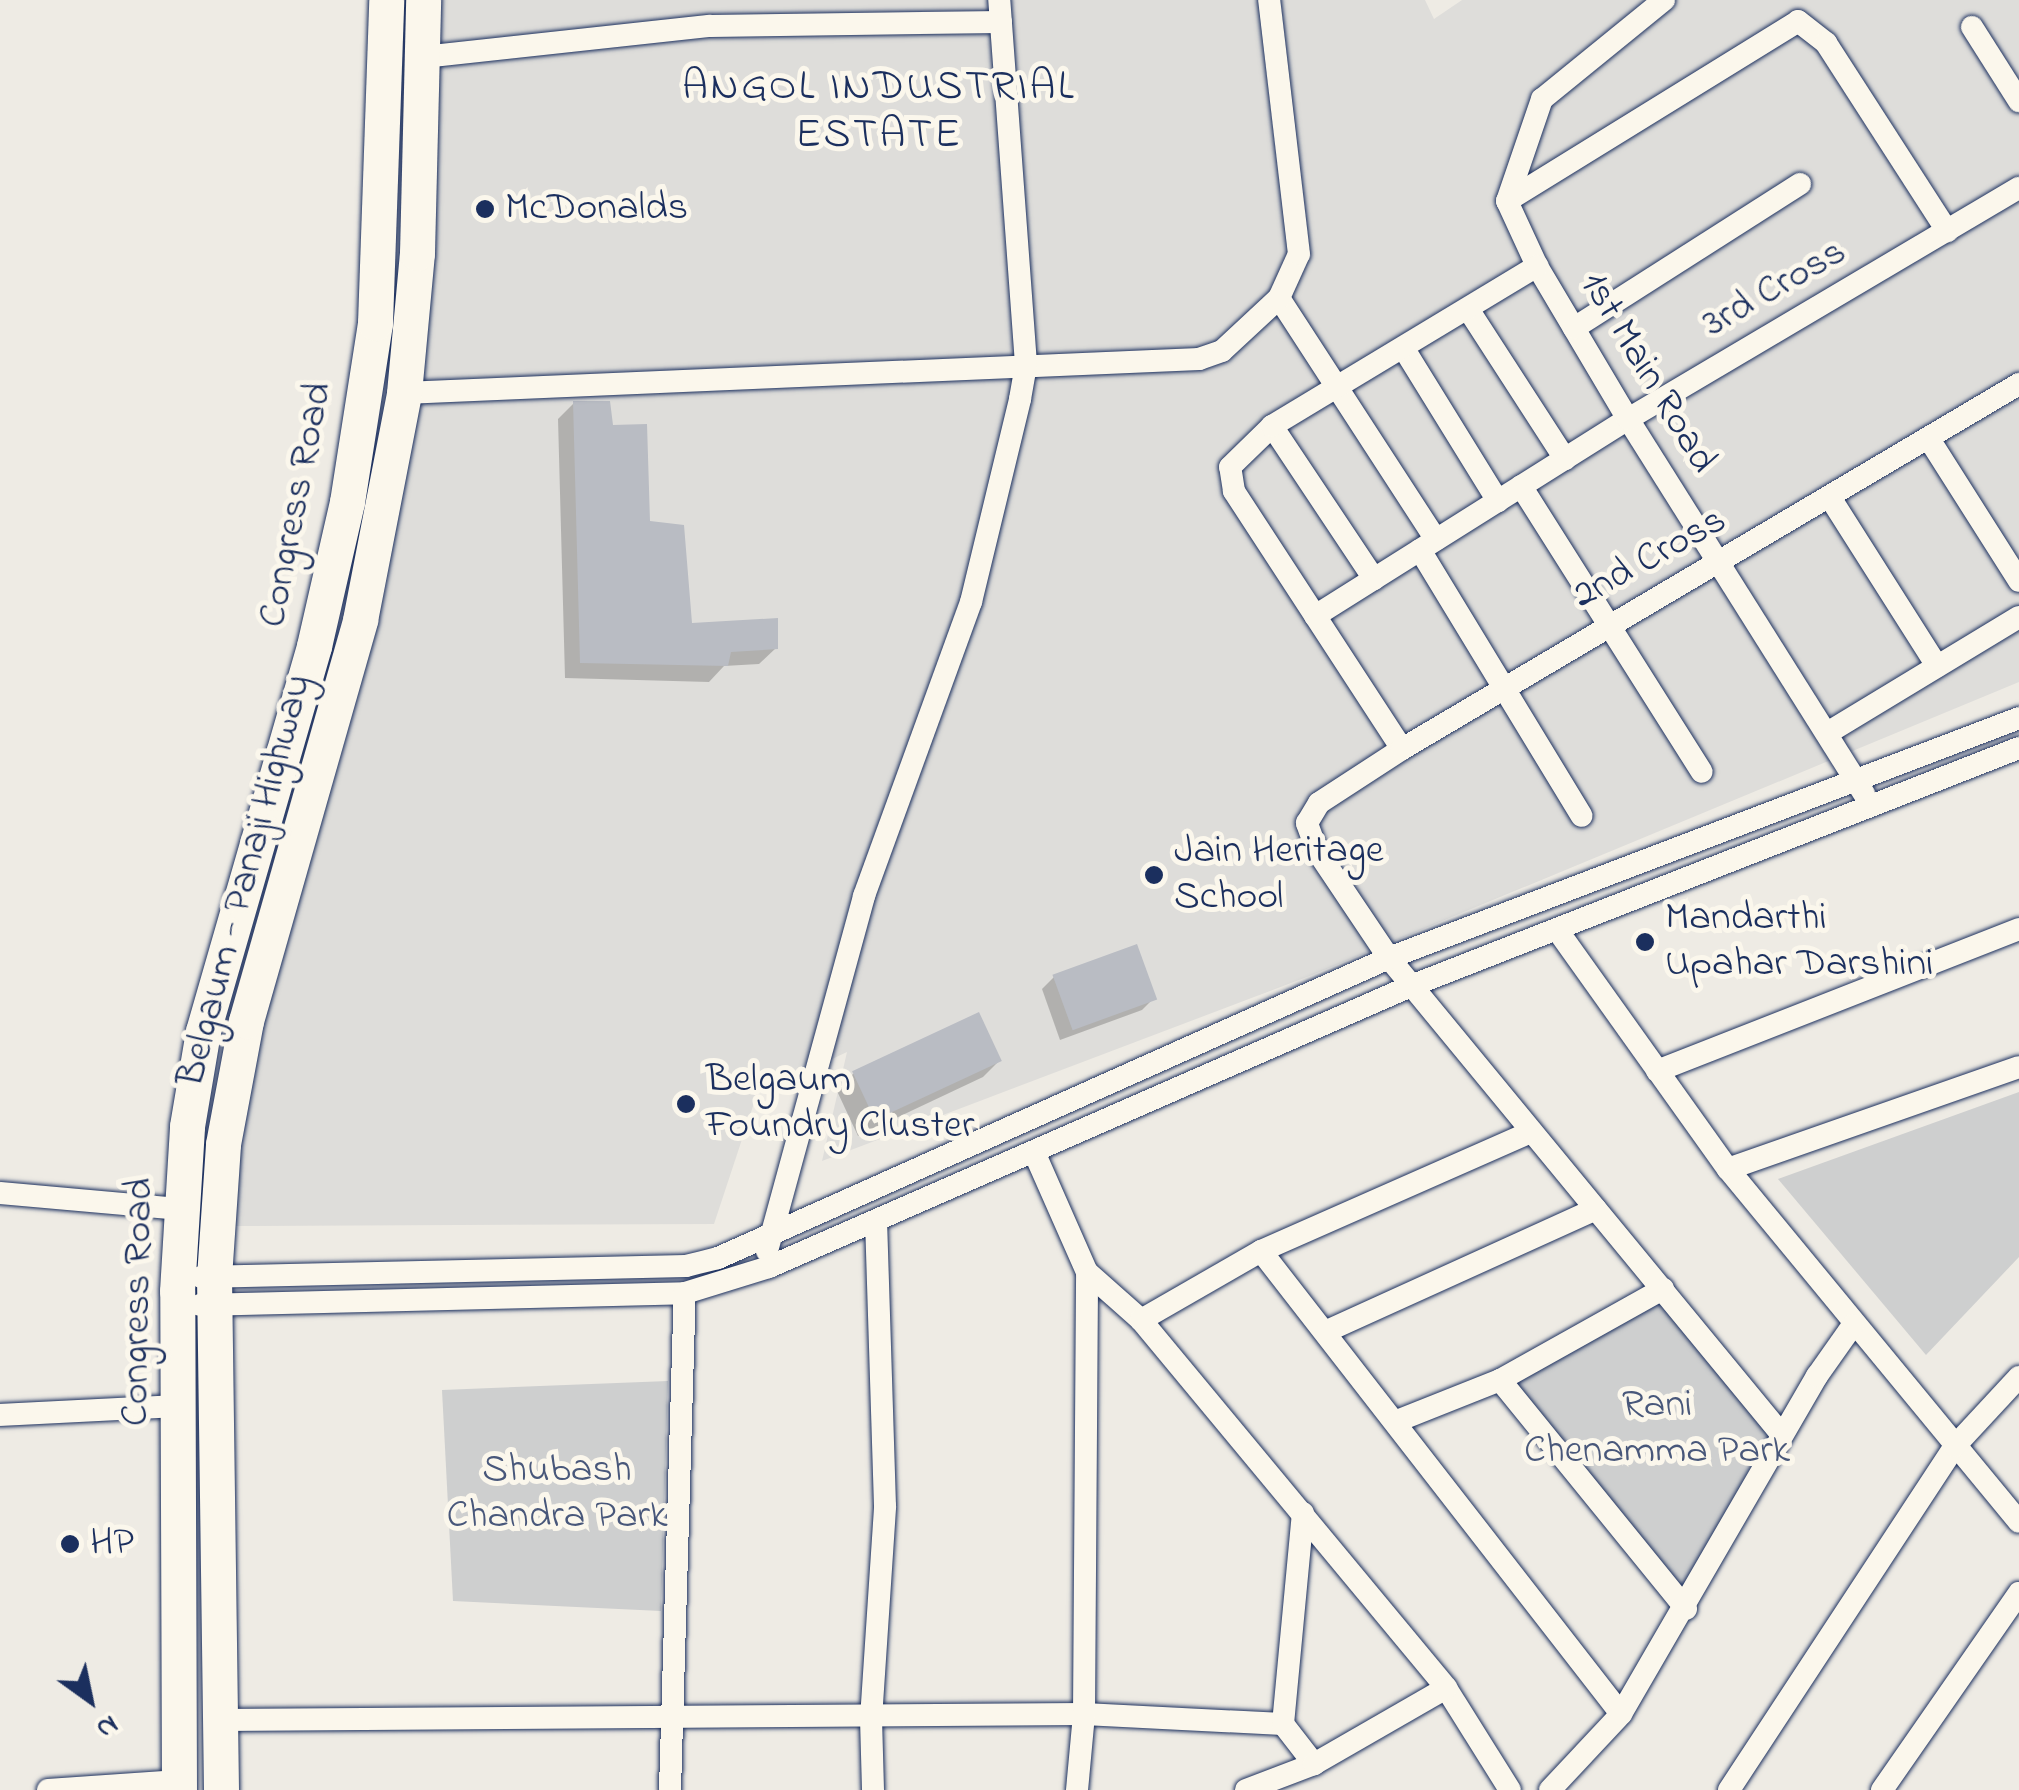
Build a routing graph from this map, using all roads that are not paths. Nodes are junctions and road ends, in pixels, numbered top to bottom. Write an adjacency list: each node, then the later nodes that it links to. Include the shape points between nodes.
1 (386, 0): 57 (highway, Congress Road, via 376,306 347,502 314,646 203,1031)
2 (423, 0): 7 (highway, Belgaum - Panaji Highway)
3 (1269, 0): 14 (street, via 1299,254)
4 (1664, 0): 11 (street, via 1542,99)
5 (1000, 11): 7 (street, via 710,26); 18 (street)
6 (1972, 26): 8 (street)
7 (423, 58): 21 (highway, Belgaum - Panaji Highway, via 417,253)
8 (2019, 101)
9 (1800, 184): 16 (street)
10 (2019, 188): 12 (street, 3rd Cross)
11 (1507, 201): 12 (street, via 1798,21 1826,43); 13 (street, 1st Main Road)
12 (1947, 231): 22 (street, 3rd Cross)
13 (1538, 266): 15 (street); 16 (street, 1st Main Road)
14 (1279, 298): 18 (street, via 1250,332 1199,358); 20 (street)
15 (1468, 309): 17 (street); 25 (street)
16 (1574, 328): 22 (street, 1st Main Road)
17 (1404, 349): 20 (street); 28 (street)
18 (1026, 364): 21 (street); 59 (street, via 971,602 864,896)
19 (2019, 384): 24 (street, 2nd Cross)
20 (1340, 390): 23 (street); 29 (street)
21 (404, 393): 65 (highway, Belgaum - Panaji Highway, via 360,620 246,1021 222,1144)
22 (1628, 418): 25 (street, 3rd Cross); 30 (street, 1st Main Road)
23 (1272, 426): 31 (street); 33 (street, via 1234,456 1230,479)
24 (1929, 439): 27 (street, 2nd Cross); 32 (street)
25 (1565, 458): 26 (street, 3rd Cross)
26 (1521, 486): 28 (street, 3rd Cross); 35 (street)
27 (1831, 499): 30 (street, 2nd Cross); 36 (street)
28 (1498, 501): 29 (street, 3rd Cross)
29 (1428, 545): 31 (street, 3rd Cross); 37 (street)
30 (1722, 565): 35 (street, 2nd Cross); 39 (street, 1st Main Road)
31 (1374, 579): 33 (street, 3rd Cross)
32 (2019, 582)
33 (1315, 616): 41 (street)
34 (2019, 617): 36 (street)
35 (1608, 622): 37 (street, 2nd Cross); 42 (street)
36 (1938, 666): 39 (street)
37 (1504, 686): 41 (street, 2nd Cross); 45 (street)
38 (2019, 718): 43 (street)
39 (1829, 732): 43 (street, 1st Main Road)
40 (2019, 748): 44 (street)
41 (1402, 749): 48 (street, 2nd Cross, via 1319,803 1308,834)
42 (1702, 772)
43 (1857, 781): 44 (street, 1st Main Road); 48 (street)
44 (1870, 806): 47 (street)
45 (1582, 816)
46 (2019, 928): 51 (street)
47 (1558, 931): 49 (street); 51 (street)
48 (1389, 958): 49 (street); 59 (street)
49 (1411, 986): 52 (street); 53 (street)
50 (2019, 1067): 54 (street)
51 (1658, 1072): 54 (street)
52 (1531, 1132): 56 (street); 60 (street)
53 (1034, 1152): 58 (street); 62 (street)
54 (1728, 1169): 68 (street)
55 (0, 1193): 57 (street)
56 (1596, 1208): 63 (street); 69 (street)
57 (181, 1209): 64 (highway, Congress Road)
58 (876, 1221): 61 (street); 85 (street, via 885,1506)
59 (766, 1241): 61 (street); 65 (street, via 686,1266)
60 (1261, 1251): 67 (street); 69 (street)
61 (769, 1267): 66 (street)
62 (1087, 1272): 67 (street); 82 (street)
63 (1663, 1289): 71 (street); 75 (street)
64 (177, 1290): 65 (street); 72 (highway, Congress Road)
65 (214, 1291): 66 (street); 86 (highway, Belgaum - Panaji Highway)
66 (686, 1293): 84 (street)
67 (1141, 1320): 77 (street)
68 (1854, 1325): 75 (street); 76 (street)
69 (1328, 1330): 74 (street)
70 (2019, 1376): 76 (street)
71 (1500, 1380): 74 (street); 80 (street)
72 (177, 1406): 73 (street); 89 (highway, Congress Road)
73 (0, 1415)
74 (1397, 1421): 83 (street)
75 (1782, 1435): 80 (street)
76 (1955, 1446): 78 (street); 98 (street)
77 (1303, 1513): 81 (street); 87 (street)
78 (2019, 1522)
79 (2019, 1593): 99 (street)
80 (1686, 1609): 83 (street)
81 (1446, 1688): 88 (street); 96 (street)
82 (1084, 1714): 85 (street); 87 (street); 94 (street)
83 (1621, 1714): 97 (street)
84 (670, 1716): 85 (street); 86 (street); 92 (street)
85 (871, 1719): 93 (street)
86 (221, 1720): 91 (highway, Belgaum - Panaji Highway)
87 (1283, 1724): 88 (street)
88 (1314, 1764): 95 (street)
89 (179, 1785): 90 (street)
90 (48, 1790)
91 (221, 1790)
92 (670, 1790)
93 (873, 1790)
94 (1077, 1790)
95 (1246, 1790)
96 (1510, 1790)
97 (1550, 1790)
98 (1729, 1790)
99 (1882, 1790)

